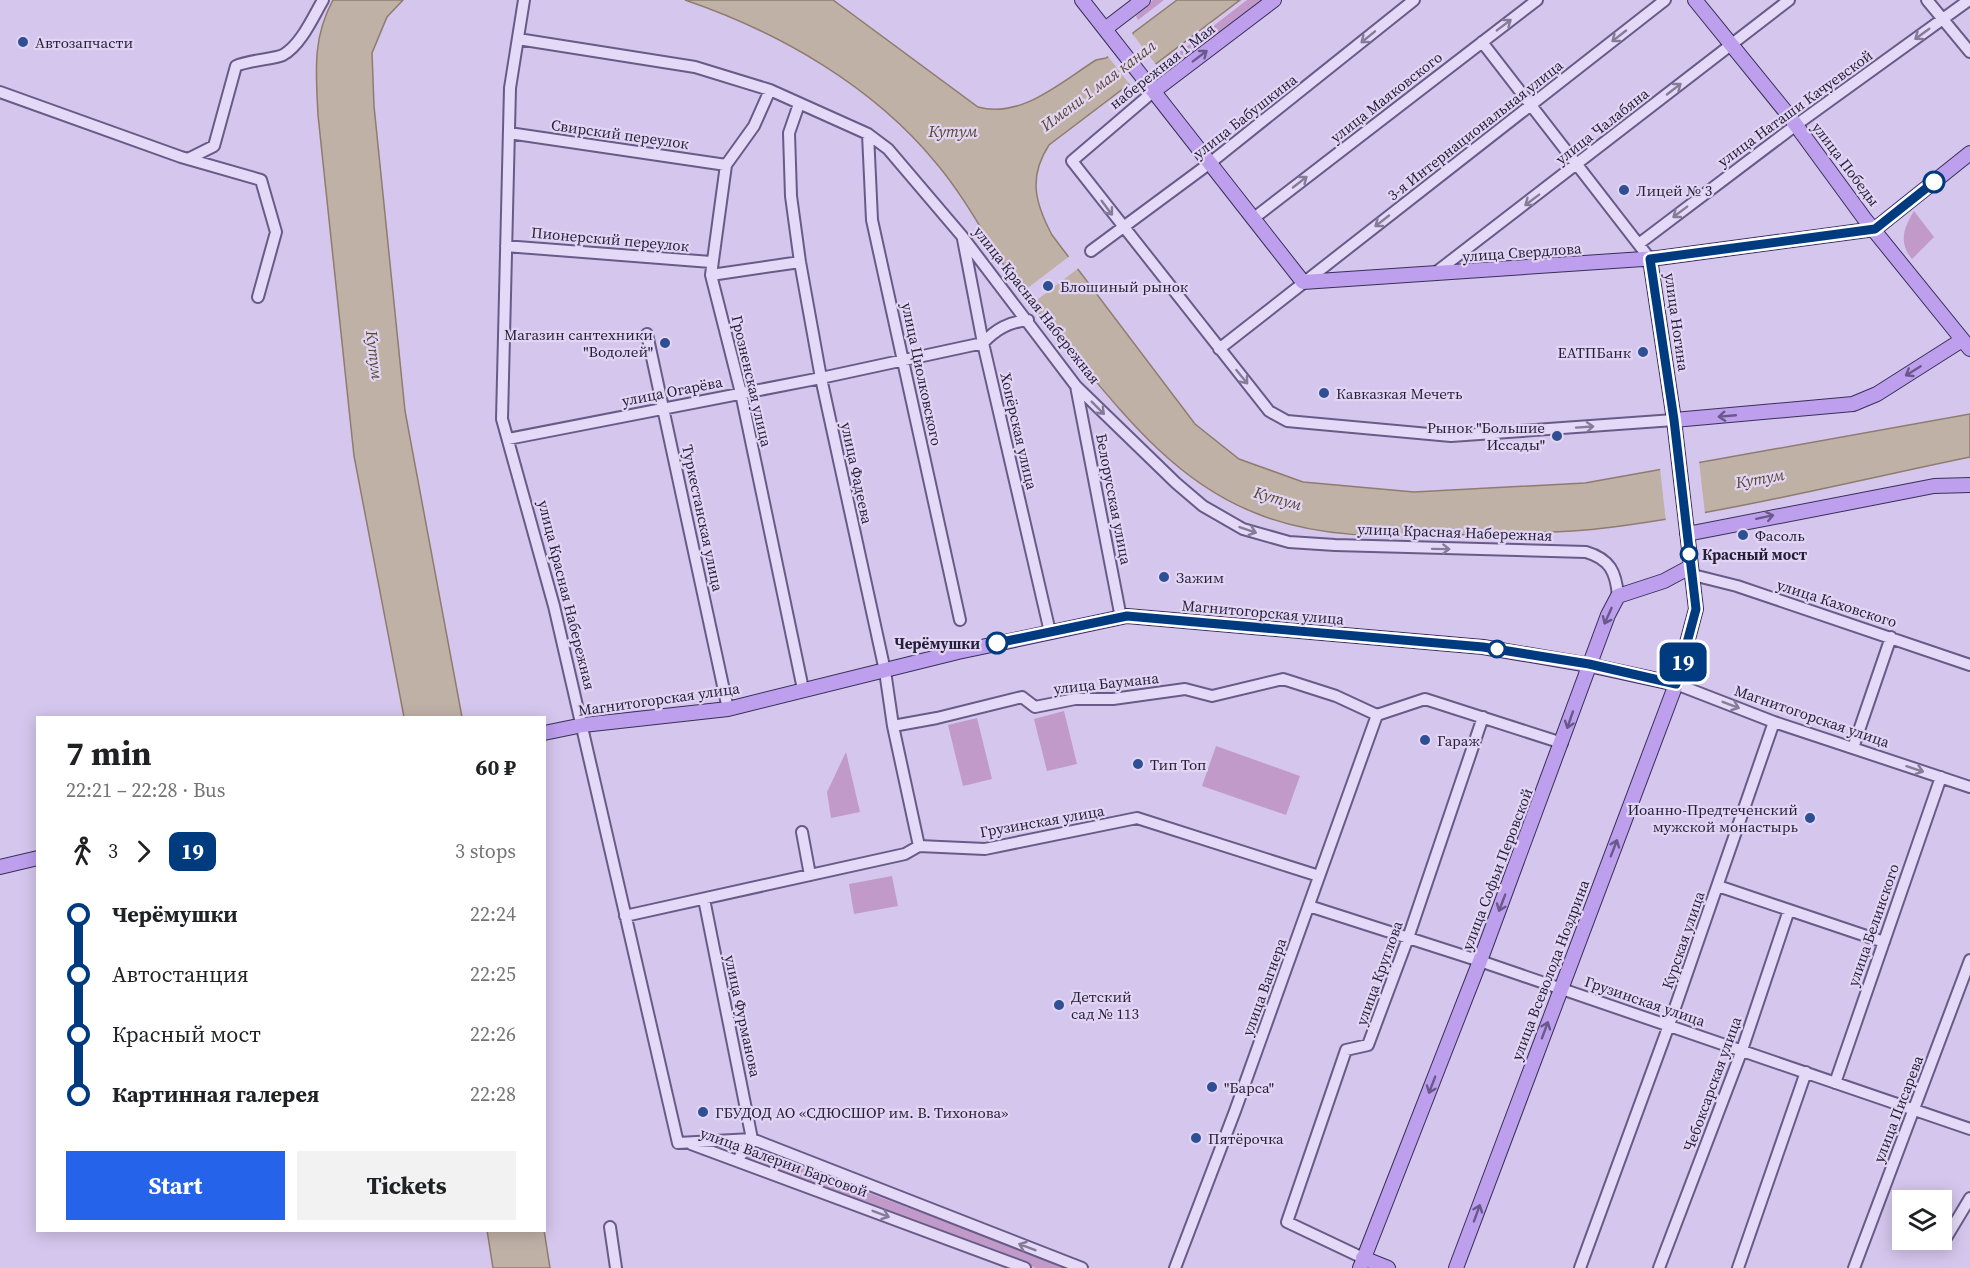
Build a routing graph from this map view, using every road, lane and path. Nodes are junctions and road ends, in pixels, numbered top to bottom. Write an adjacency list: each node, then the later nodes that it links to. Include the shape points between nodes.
1 (323, 0): 28 (street, via 301,36 283,55 252,59 236,66 214,146)
2 (524, 0): 15 (street, улица Красная Набережная)
3 (1082, 0): 14 (main road)
4 (1143, 0): 14 (main road)
5 (1274, 0): 19 (main road, набережная 1 Мая, one-way to 5)
6 (1414, 0): 29 (street, улица Бабушкина, one-way to 29)
7 (1537, 0): 16 (street, улица Маяковского, one-way to 7)
8 (1665, 0): 23 (street, 3-я Интернациональная улица, one-way to 23)
9 (1695, 0): 17 (main road, улица Победы)
10 (1789, 0): 17 (street, улица Чалабяна)
11 (1927, 0): 13 (street)
12 (1969, 0): 13 (street, улица Наташи Качуевской)
13 (1944, 19): 18 (street); 24 (street, улица Наташи Качуевской, one-way to 24)
14 (1108, 33): 19 (main road)
15 (518, 39): 20 (street, улица Красная Набережная, via 694,66); 25 (street, улица Красная Набережная, via 510,88)
16 (1482, 42): 23 (street, улица Ногина); 32 (street, улица Маяковского, one-way to 16)
17 (1730, 45): 24 (main road, улица Победы); 30 (street, улица Чалабяна, one-way to 17)
18 (1970, 52)
19 (1150, 86): 29 (main road); 33 (street, набережная 1 Мая, one-way to 33, via 1072,161)
20 (770, 90): 22 (street, улица Красная Набережная); 31 (street, Грозненская улица, via 754,126)
21 (0, 92): 28 (street)
22 (799, 104): 26 (street, улица Красная Набережная); 41 (street, улица Фадеева, via 789,133 791,196)
23 (1532, 105): 30 (street, улица Ногина); 44 (street, 3-я Интернациональная улица, one-way to 44)
24 (1796, 125): 34 (main road, улица Победы); 36 (street, улица Наташи Качуевской, one-way to 36)
25 (509, 133): 31 (street, Свирский переулок); 37 (street, улица Красная Набережная)
26 (868, 134): 35 (street, улица Красная Набережная, via 888,149); 51 (street, улица Циолковского, via 872,219)
27 (1970, 153): 34 (main road)
28 (188, 159): 45 (street, via 261,180 276,232)
29 (1210, 163): 32 (main road); 33 (street, улица Бабушкина)
30 (1578, 164): 36 (street, улица Ногина); 43 (street, улица Чалабяна, one-way to 43)
31 (726, 165): 40 (street, Грозненская улица)
32 (1254, 218): 44 (main road)
33 (1122, 227): 38 (street, улица Бабушкина); 50 (street)
34 (1875, 229): 39 (main road, улица Свердлова); 48 (main road, улица Победы)
35 (962, 236): 46 (street, улица Красная Набережная); 49 (street, Хопёрская улица)
36 (1640, 243): 39 (street, улица Ногина)
37 (506, 246): 40 (street, Пионерский переулок); 57 (street, улица Красная Набережная, via 502,419)
38 (1091, 251)
39 (1650, 259): 43 (main road, улица Свердлова); 56 (main road, улица Ногина)
40 (711, 262): 42 (street, Грозненская улица)
41 (800, 262): 42 (street); 52 (street, улица Фадеева)
42 (711, 275): 54 (street, Грозненская улица)
43 (1432, 275): 44 (main road, улица Свердлова)
44 (1303, 282): 50 (street, 3-я Интернациональная улица)
45 (258, 297)
46 (1028, 320): 49 (street, via 994,331); 53 (street, улица Красная Набережная)
47 (647, 334): 55 (street, Туркестанская улица)
48 (1967, 342): 56 (main road, one-way to 56, via 1853,404)
49 (983, 343): 51 (street, улица Огарёва); 64 (street, Хопёрская улица)
50 (1219, 349): 56 (street, one-way to 56, via 1269,411 1287,421 1451,436)
51 (904, 360): 52 (street, улица Огарёва); 63 (street, улица Циолковского)
52 (821, 378): 54 (street, улица Огарёва); 68 (street, улица Фадеева)
53 (1076, 386): 61 (street, улица Красная Набережная, one-way to 61, via 1176,483 1203,506 1243,530 1289,542 1335,545 1586,552 1601,556 1612,570); 62 (street, Белорусская улица)
54 (741, 393): 55 (street, улица Огарёва); 70 (street, Грозненская улица)
55 (664, 408): 57 (street, улица Огарёва); 71 (street, Туркестанская улица)
56 (1674, 420): 59 (main road, улица Ногина)
57 (508, 439): 75 (street, улица Красная Набережная)
58 (1970, 484): 59 (main road, one-way to 58, via 1934,486)
59 (1686, 528): 60 (main road)
60 (1692, 571): 61 (main road); 65 (street, улица Каховского); 69 (main road, улица Всеволода Ноздрина, via 1696,614)
61 (1618, 596): 66 (main road, улица Софьи Перовской, one-way to 66)
62 (1121, 618): 64 (main road, Магнитогорская улица); 66 (main road, Магнитогорская улица, via 1483,647)
63 (960, 620)
64 (1050, 632): 68 (main road, Магнитогорская улица)
65 (1891, 637): 67 (street, улица Каховского); 79 (street)
66 (1589, 664): 69 (main road, Магнитогорская улица); 78 (main road, улица Софьи Перовской, one-way to 78)
67 (1970, 664)
68 (885, 671): 70 (main road, Магнитогорская улица); 76 (street, улица Фадеева)
69 (1676, 684): 74 (street, Магнитогорская улица, one-way to 74); 97 (main road, улица Всеволода Ноздрина, one-way to 69)
70 (803, 689): 71 (main road, Магнитогорская улица)
71 (728, 709): 75 (main road, Магнитогорская улица)
72 (1377, 715): 73 (street, via 1425,699); 76 (street, улица Баумана, via 1336,696 1283,679 1212,696 1185,689 1113,699 1075,699 1035,707 1022,697); 87 (street, улица Вагнера)
73 (1483, 717): 78 (street); 93 (street, улица Круглова)
74 (1774, 722): 79 (street, Магнитогорская улица); 88 (street, Курская улица)
75 (583, 725): 77 (main road, Магнитогорская улица); 92 (street, улица Красная Набережная)
76 (893, 726): 83 (street, улица Фадеева)
77 (546, 733)
78 (1562, 743): 96 (main road, улица Софьи Перовской, one-way to 96)
79 (1853, 748): 80 (street, Магнитогорская улица, one-way to 80)
80 (1941, 777): 81 (street, Магнитогорская улица); 94 (street, улица Белинского)
81 (1970, 787)
82 (802, 832): 86 (street)
83 (920, 846): 86 (street, Грузинская улица, via 905,854); 87 (street, Грузинская улица, via 985,849 1137,818)
84 (36, 858): 85 (main road)
85 (0, 867)
86 (810, 875): 89 (street, Грузинская улица)
87 (1319, 876): 90 (street, улица Вагнера)
88 (1718, 886): 91 (street); 98 (street, Курская улица)
89 (704, 899): 92 (street, Грузинская улица); 104 (street, улица Фурманова)
90 (1309, 906): 93 (street, Грузинская улица); 113 (street, улица Вагнера)
91 (1789, 910): 94 (street); 99 (street, Чебоксарская улица)
92 (625, 916): 105 (street, улица Красная Набережная, via 671,1121 678,1143)
93 (1408, 938): 96 (street, Грузинская улица); 112 (street, улица Круглова, via 1368,1045 1346,1050 1287,1222)
94 (1884, 942): 101 (street, улица Белинского)
95 (1970, 960): 102 (street, улица Писарева)
96 (1480, 961): 97 (street, Грузинская улица); 112 (main road, улица Софьи Перовской, one-way to 112)
97 (1560, 988): 98 (street, Грузинская улица); 118 (main road, улица Всеволода Ноздрина, one-way to 97)
98 (1670, 1025): 99 (street, Грузинская улица); 119 (street, Курская улица)
99 (1742, 1050): 100 (street, Грузинская улица); 120 (street, Чебоксарская улица)
100 (1806, 1072): 101 (street, Грузинская улица); 121 (street)
101 (1835, 1083): 102 (street, Грузинская улица)
102 (1914, 1110): 103 (street, Грузинская улица); 122 (street, улица Писарева)
103 (1970, 1129)
104 (752, 1139): 105 (street, улица Валерии Барсовой); 106 (street); 108 (street, улица Валерии Барсовой)
105 (688, 1143): 106 (street, улица Валерии Барсовой)
106 (737, 1161): 111 (street, улица Валерии Барсовой, one-way to 111)
107 (1970, 1198): 110 (street)
108 (971, 1226): 111 (street); 116 (street, улица Валерии Барсовой, one-way to 108)
109 (610, 1227): 114 (street)
110 (1952, 1228)
111 (964, 1245): 115 (street, улица Валерии Барсовой)
112 (1361, 1263): 117 (main road)
113 (1176, 1267)
114 (616, 1268)
115 (1025, 1268)
116 (1082, 1268)
117 (1388, 1268)
118 (1456, 1268)
119 (1580, 1268)
120 (1659, 1268)
121 (1738, 1268)
122 (1854, 1268)

